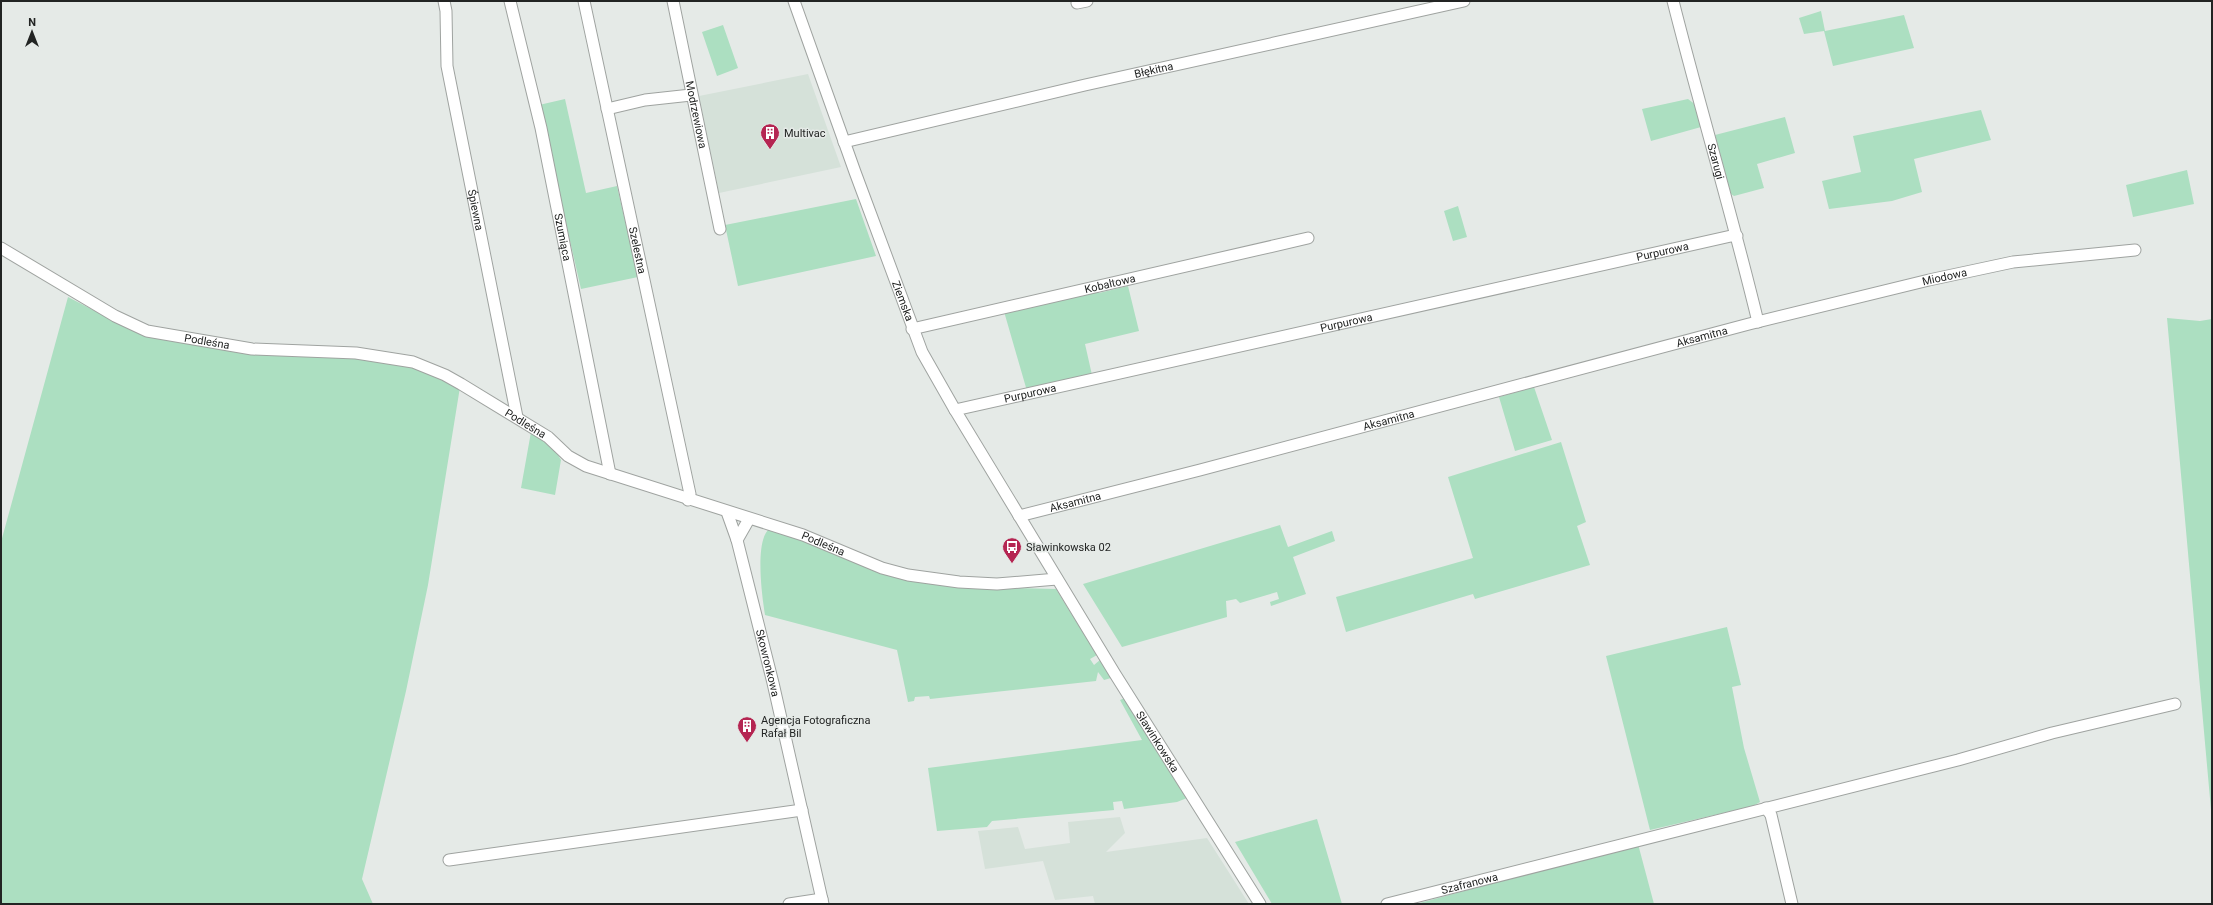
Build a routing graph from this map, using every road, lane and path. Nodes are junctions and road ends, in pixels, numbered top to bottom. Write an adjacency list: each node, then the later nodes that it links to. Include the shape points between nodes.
1 (444, 1): 19 (street, Śpiewna, via 447,66)
2 (510, 1): 20 (street, Szumiąca, via 544,142)
3 (584, 1): 9 (street, Szelestna)
4 (673, 1): 8 (street, Modrzewiowa)
5 (794, 1): 10 (street, Ziemska)
6 (1464, 1): 10 (street, Błękitna, via 1085,85)
7 (1673, 1): 12 (street, Szarugi)
8 (691, 95): 9 (street, via 645,100); 11 (street, Modrzewiowa)
9 (607, 109): 21 (street, Szelestna, via 690,494)
10 (844, 142): 17 (street, Ziemska)
11 (720, 229)
12 (1737, 236): 16 (street, Szarugi); 18 (street, Purpurowa)
13 (1308, 238): 17 (street, Kobaltowa)
14 (1, 248): 19 (street, Podleśna, via 115,316 147,331 252,349 356,354 413,362 445,375)
15 (2135, 250): 16 (street, Miodowa, via 2013,262)
16 (1758, 322): 23 (street, Aksamitna)
17 (912, 329): 18 (street, Ziemska, via 928,364)
18 (955, 410): 23 (street, Ziemska)
19 (517, 417): 20 (street, Podleśna, via 548,437 568,456 586,466)
20 (610, 474): 21 (street, Podleśna)
21 (688, 500): 22 (street, Podleśna)
22 (727, 512): 24 (street, Podleśna); 25 (street, Skowronkowa)
23 (1019, 516): 26 (street, Ziemska)
24 (749, 519): 25 (street); 26 (street, Podleśna, via 803,535 882,568 908,575 997,584)
25 (737, 540): 29 (street, Skowronkowa)
26 (1057, 579): 33 (street, Sławinkowska, via 1192,800)
27 (2175, 704): 28 (street, Szafranowa, via 2052,733 1958,760)
28 (1766, 808): 34 (street, Szafranowa); 35 (street, via 1771,815)
29 (802, 810): 30 (street); 31 (street, Skowronkowa)
30 (449, 860)
31 (823, 902): 32 (street)
32 (789, 904)
33 (1260, 904)
34 (1387, 904)
35 (1792, 904)

